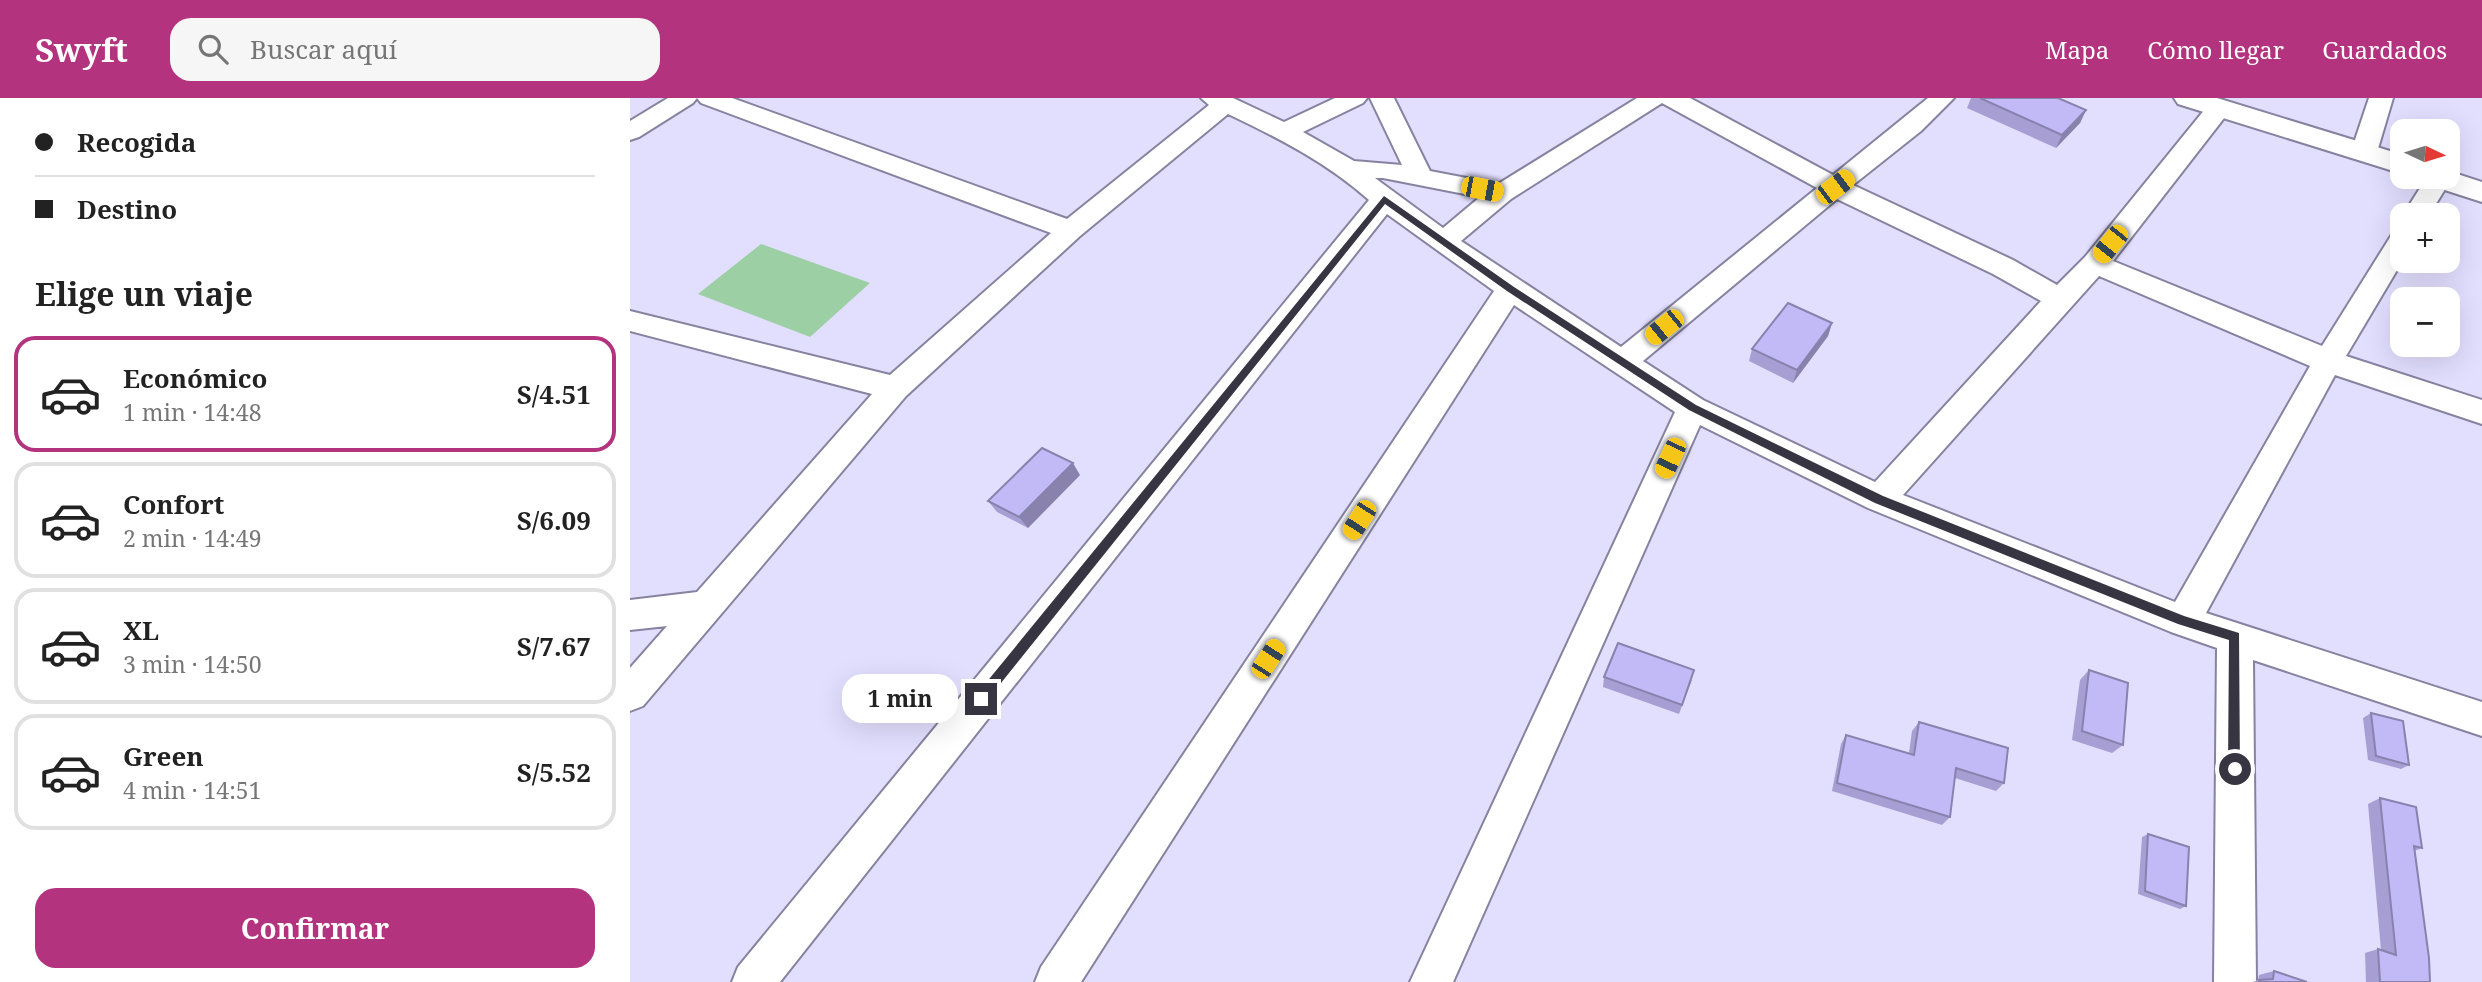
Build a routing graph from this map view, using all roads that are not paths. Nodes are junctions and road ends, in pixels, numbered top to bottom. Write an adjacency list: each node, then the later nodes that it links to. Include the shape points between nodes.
1 (709, 98): 24 (street)
2 (1355, 98): 13 (street)
3 (1382, 98): 18 (street)
4 (1654, 98): 22 (street)
5 (1672, 98): 20 (street)
6 (1942, 98): 20 (street)
7 (2188, 98): 11 (street)
8 (2381, 98): 15 (street)
9 (1220, 101): 13 (street); 24 (street)
10 (676, 104): 12 (street); 14 (street)
11 (2220, 108): 15 (street); 27 (street)
12 (630, 122)
13 (1284, 131): 17 (street)
14 (630, 132)
15 (2364, 152): 16 (street)
16 (2390, 161)
17 (1349, 169): 18 (street); 23 (street)
18 (1420, 177): 22 (street)
19 (2460, 185): 21 (street)
20 (1835, 187): 29 (street); 32 (street)
21 (2482, 192)
22 (1502, 193): 25 (street)
23 (1384, 199): 25 (street); 43 (street)
24 (1070, 230): 33 (street)
25 (1443, 242): 28 (street)
26 (2390, 258): 31 (street)
27 (2095, 264): 29 (street); 31 (street)
28 (1510, 289): 32 (street); 44 (street)
29 (2060, 299): 36 (street)
30 (630, 321): 33 (street)
31 (2328, 361): 35 (street); 39 (street)
32 (1622, 362): 34 (street)
33 (895, 388): 37 (street)
34 (1692, 408): 36 (street); 45 (street)
35 (2482, 412)
36 (1879, 499): 39 (street)
37 (707, 606): 38 (street); 41 (street)
38 (630, 615)
39 (2183, 621): 40 (street)
40 (2235, 636): 42 (street); 46 (street)
41 (630, 695)
42 (2482, 719)
43 (753, 982)
44 (1056, 982)
45 (1431, 982)
46 (2235, 982)

